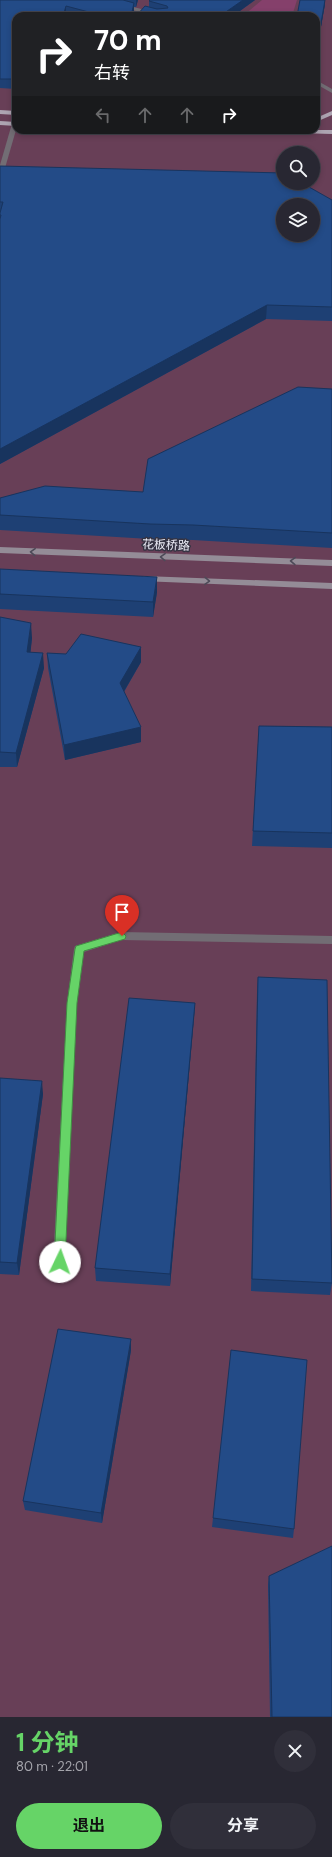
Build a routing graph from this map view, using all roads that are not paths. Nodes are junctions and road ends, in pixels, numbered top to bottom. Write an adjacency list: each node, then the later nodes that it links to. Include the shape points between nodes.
1 (114, 5): 2 (street)
2 (146, 12)
3 (320, 84): 4 (street)
4 (332, 91)
5 (0, 112): 6 (main road)
6 (12, 113)
7 (332, 113): 8 (main road)
8 (320, 118)
9 (320, 120): 10 (main road)
10 (332, 121)
11 (0, 123): 12 (main road)
12 (12, 123)
13 (322, 132): 14 (main road); 16 (main road)
14 (332, 132)
15 (13, 134): 17 (street)
16 (332, 136)
17 (0, 175)
18 (0, 550): 19 (street, 花板桥路, one-way to 18)
19 (332, 563)
20 (134, 579): 21 (street, one-way to 21)
21 (332, 586)
22 (332, 940): 23 (street, via 122,936 79,949 72,1003)
23 (60, 1262)

